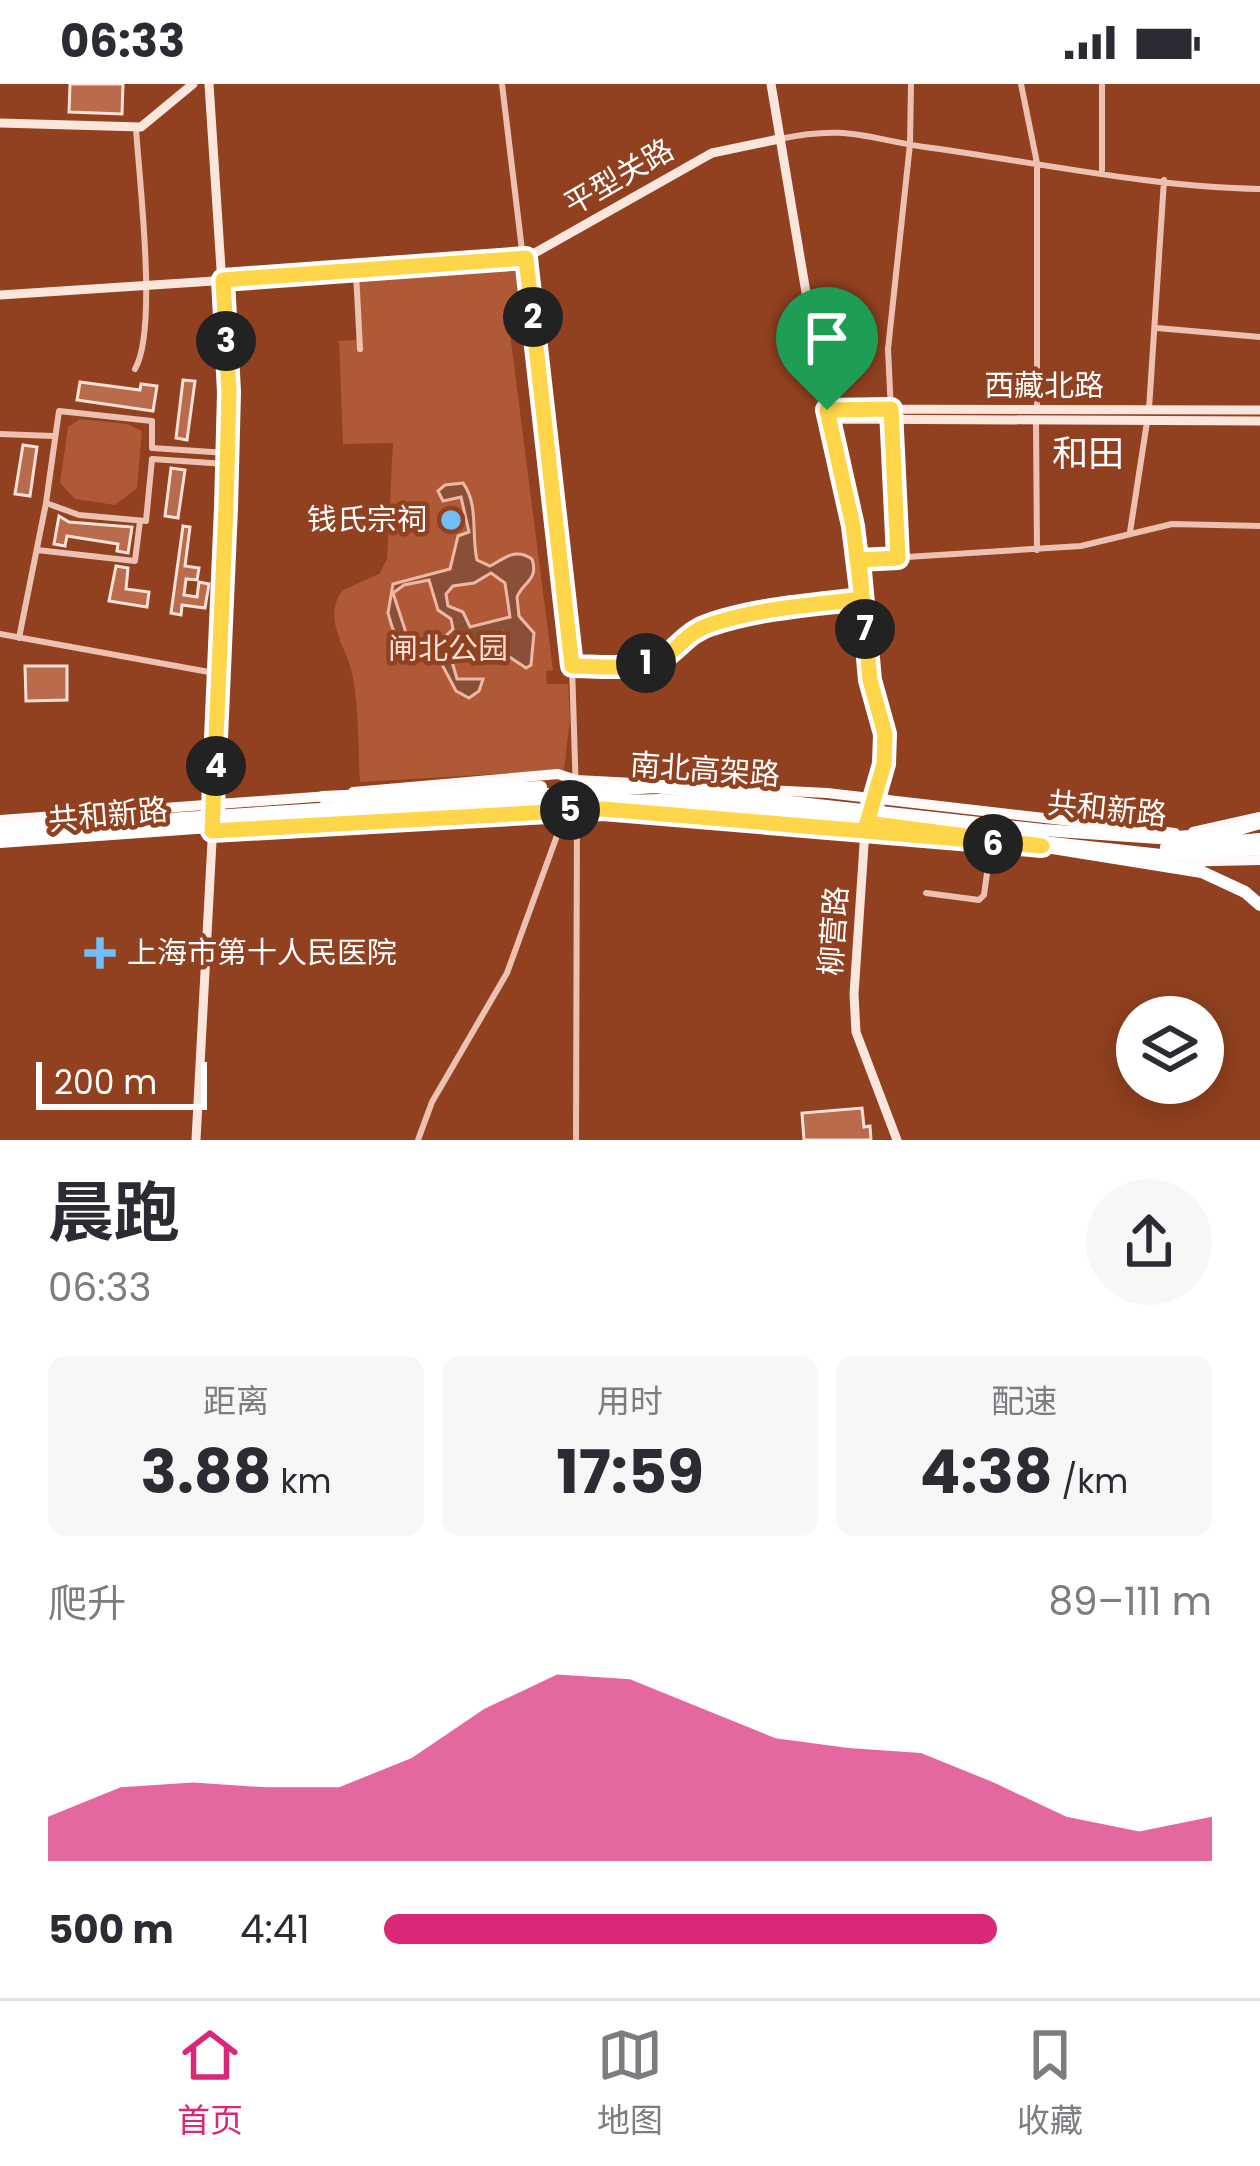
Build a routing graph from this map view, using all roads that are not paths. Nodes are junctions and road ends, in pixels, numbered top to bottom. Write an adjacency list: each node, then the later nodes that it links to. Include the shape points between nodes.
1 (193, 84): 9 (street)
2 (209, 84): 18 (street)
3 (502, 84): 16 (street)
4 (771, 84): 10 (street, 柳营路)
5 (911, 84): 11 (street)
6 (1022, 84): 12 (street)
7 (1102, 84): 13 (street)
8 (0, 123): 9 (street)
9 (136, 128): 19 (street)
10 (779, 140): 11 (street, 平型关路, via 847,129); 16 (street, 平型关路, via 679,168); 26 (street, 柳营路)
11 (910, 144): 12 (street, 平型关路); 27 (street, via 889,317)
12 (1037, 163): 13 (street, 平型关路); 28 (street)
13 (1102, 172): 14 (street, 平型关路)
14 (1164, 179): 15 (street, 平型关路); 21 (street)
15 (1260, 189)
16 (526, 258): 17 (street, 平型关路); 47 (street)
17 (356, 272): 18 (street, 平型关路); 23 (street)
18 (223, 280): 19 (street, 平型关路); 34 (street)
19 (145, 287): 20 (street, 平型关路); 24 (street)
20 (0, 295)
21 (1157, 328): 22 (street); 29 (street)
22 (1260, 337)
23 (360, 349)
24 (135, 369)
25 (1260, 410): 29 (street, 西藏北路)
26 (828, 414): 27 (street, 西藏北路); 43 (street, 柳营路)
27 (891, 414): 28 (street, 西藏北路); 42 (street)
28 (1037, 416): 29 (street, 西藏北路); 41 (street)
29 (1148, 416): 30 (street, 西藏北路); 39 (street)
30 (1260, 421)
31 (0, 434): 32 (street)
32 (53, 436): 33 (street, via 59,411 98,413 152,421); 36 (street)
33 (152, 448): 34 (street); 35 (street)
34 (227, 459): 35 (street); 48 (street)
35 (152, 460): 37 (street, via 146,521)
36 (46, 503): 37 (street); 40 (street)
37 (140, 520): 40 (street, via 135,561)
38 (1260, 526): 39 (street, via 1186,523)
39 (1130, 532): 41 (street)
40 (37, 550): 46 (street)
41 (1037, 550): 42 (street)
42 (898, 558): 43 (street)
43 (859, 560): 44 (street, 柳营路)
44 (862, 599): 47 (street, via 710,624 647,663); 52 (street, 柳营路, via 885,734)
45 (0, 634): 46 (street)
46 (19, 638): 48 (street)
47 (572, 666): 49 (street)
48 (220, 674): 53 (street)
49 (576, 780): 51 (main road, 共和新路, via 464,779); 52 (main road, 共和新路, via 682,782); 54 (street)
50 (592, 789): 51 (highway, bridge); 61 (highway, 南北高架路, bridge); 63 (highway, 南北高架路, bridge, via 749,794)
51 (323, 797): 53 (main road, 共和新路)
52 (871, 803): 59 (main road, 共和新路); 60 (street, 柳营路); 66 (main road, 共和新路)
53 (214, 805): 56 (main road, 共和新路); 64 (street)
54 (572, 810): 55 (main road, 共和新路); 64 (main road, 共和新路); 77 (street, via 507,973); 78 (street)
55 (651, 812): 58 (highway, bridge); 60 (main road, 共和新路, via 721,808)
56 (0, 820)
57 (1260, 823): 63 (highway, bridge, via 1159,838); 65 (main road, 共和新路); 68 (main road, 共和新路)
58 (910, 825): 62 (highway, 南北高架路, bridge); 70 (highway, 南北高架路, bridge, via 622,800)
59 (1103, 826): 65 (main road, 共和新路); 66 (main road)
60 (866, 827): 69 (main road, 共和新路); 71 (main road, 共和新路); 79 (street, 柳营路, via 856,1032)
61 (0, 830)
62 (943, 830): 72 (highway, 南北高架路, bridge, via 1161,854); 75 (highway, bridge, via 1202,872)
63 (1043, 830): 67 (highway, 南北高架路, bridge, via 1171,847)
64 (212, 831): 70 (main road, 共和新路); 76 (street)
65 (1185, 834): 68 (main road)
66 (1115, 836): 68 (main road, 共和新路)
67 (1260, 838)
68 (1205, 840)
69 (991, 844): 71 (main road, 共和新路); 74 (street, via 979,900)
70 (0, 845)
71 (1042, 846): 73 (main road, 共和新路, via 1126,862)
72 (1260, 849)
73 (1260, 860)
74 (926, 893)
75 (1260, 905)
76 (196, 1140)
77 (418, 1140)
78 (576, 1140)
79 (897, 1140)

